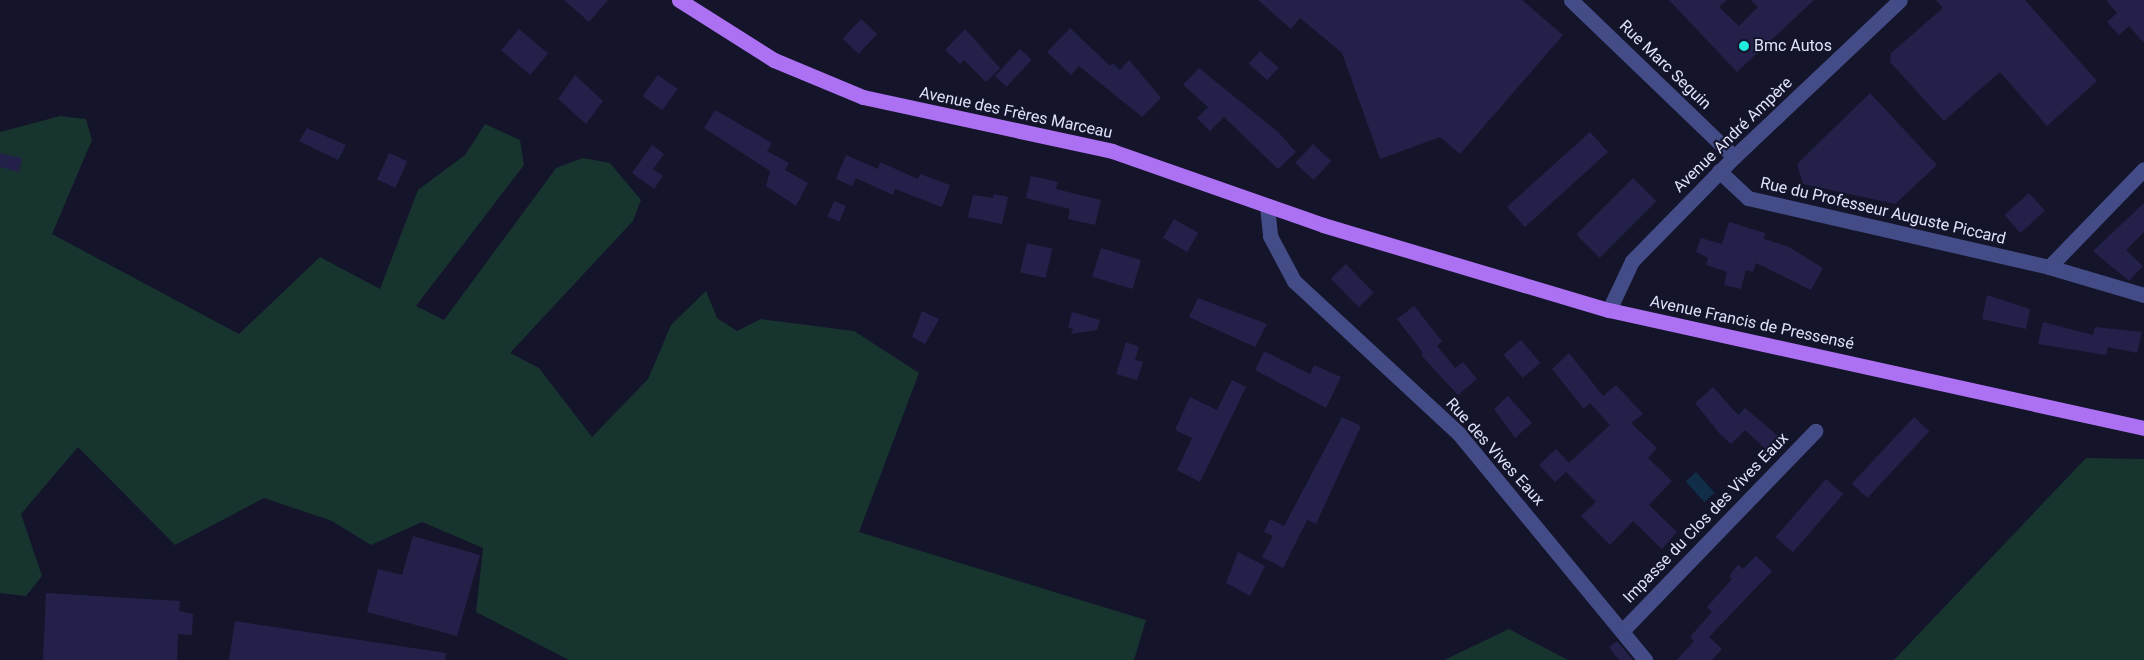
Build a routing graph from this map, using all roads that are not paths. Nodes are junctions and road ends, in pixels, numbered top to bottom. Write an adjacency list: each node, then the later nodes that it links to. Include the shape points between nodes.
1 (680, 0): 7 (main road, Avenue des Frères Marceau, via 774,60 840,89 1112,151)
2 (1571, 0): 4 (street, Rue Marc Seguin)
3 (1900, 0): 4 (street, Avenue André Ampère)
4 (1734, 157): 6 (street, Avenue André Ampère)
5 (2144, 169): 9 (street)
6 (1719, 171): 9 (street, Rue du Professeur Auguste Piccard, via 1748,198); 11 (street, Avenue André Ampère, via 1632,261)
7 (1267, 206): 8 (main road, Avenue des Frères Marceau); 14 (street, Rue des Vives Eaux, via 1270,236 1294,281 1459,434)
8 (1356, 236): 11 (main road, Avenue Francis de Pressensé)
9 (2049, 267): 10 (street, Rue du Professeur Auguste Piccard)
10 (2144, 295)
11 (1609, 310): 12 (main road, Avenue Francis de Pressensé)
12 (2144, 428)
13 (1815, 431): 14 (street, Impasse du Clos des Vives Eaux)
14 (1622, 630): 15 (street, Rue des Vives Eaux)
15 (1645, 660)

